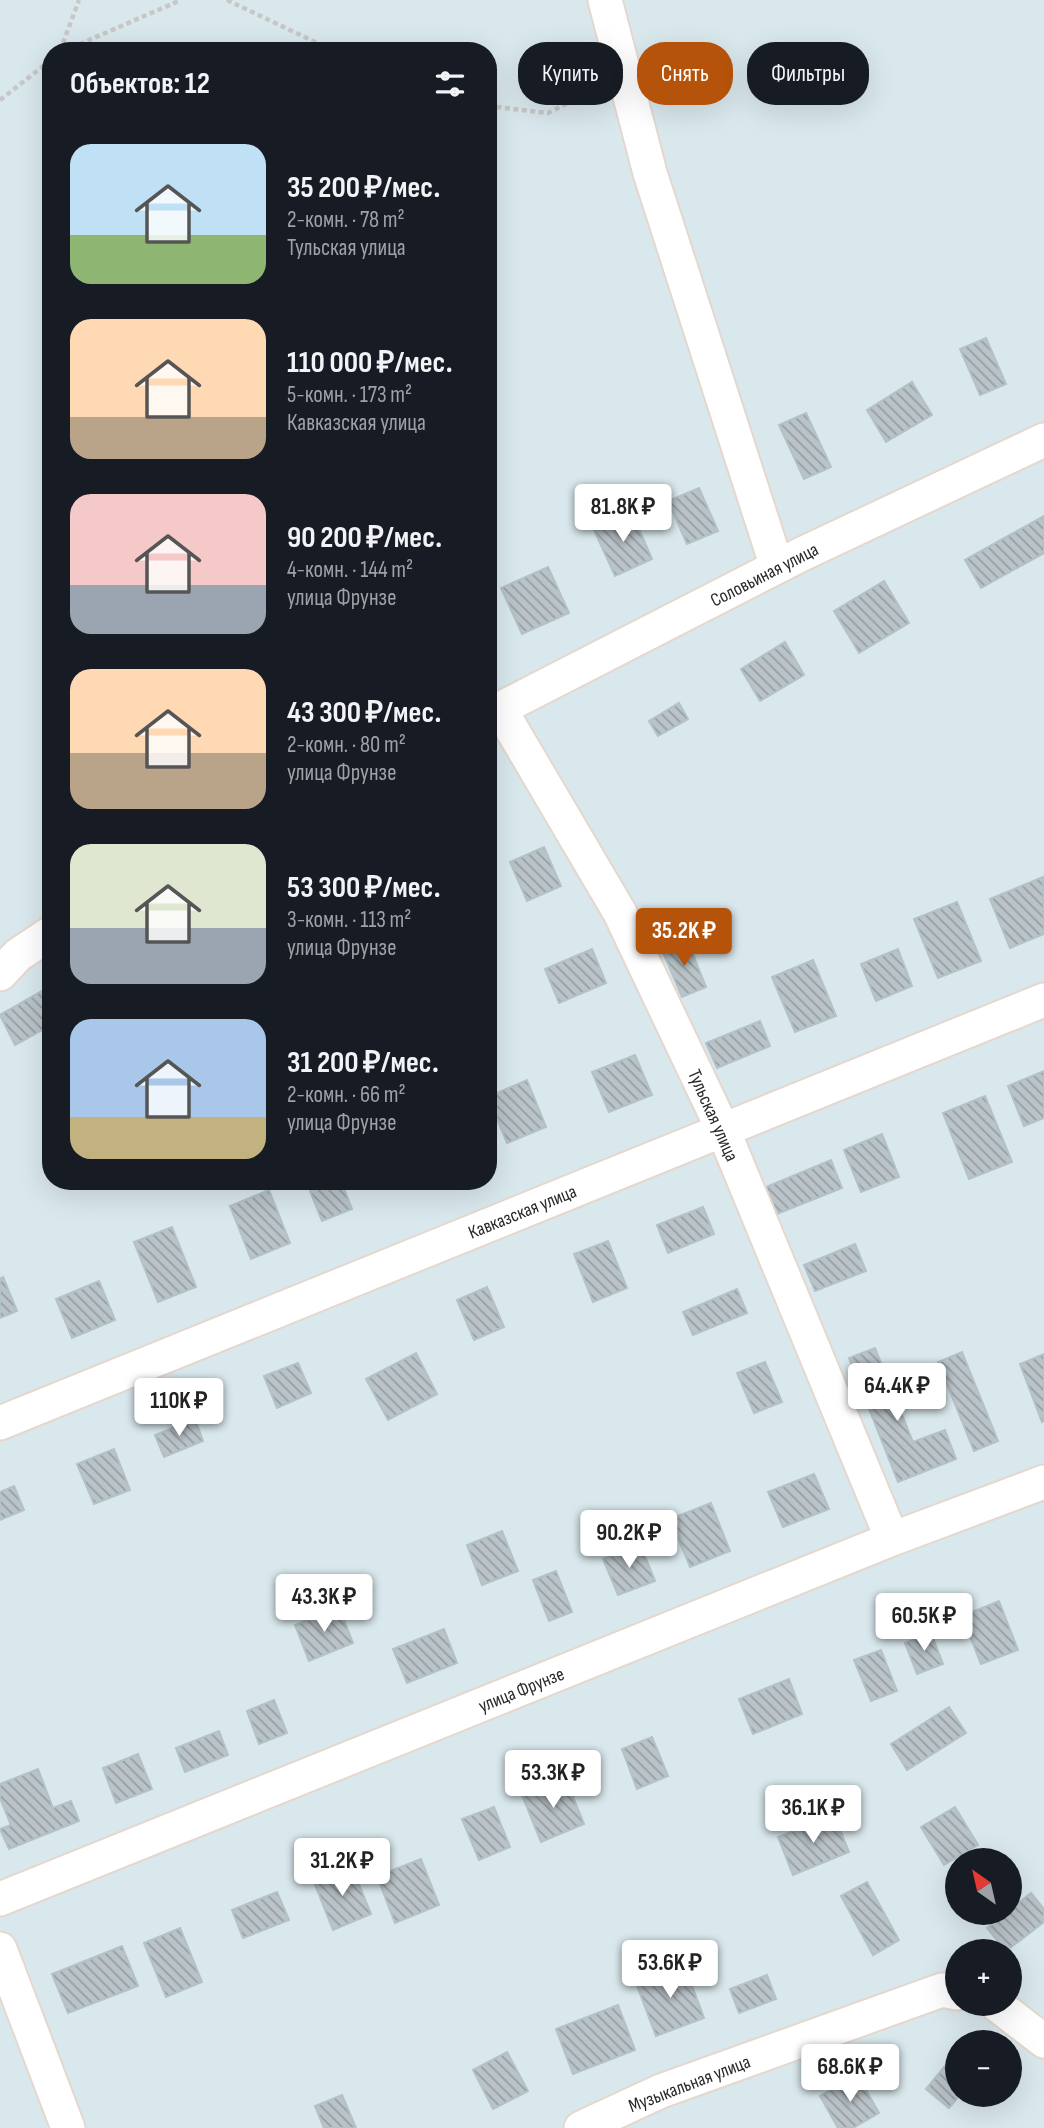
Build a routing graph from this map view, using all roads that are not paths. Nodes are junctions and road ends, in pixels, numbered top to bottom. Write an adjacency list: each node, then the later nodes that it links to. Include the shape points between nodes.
1 (605, 0): 3 (street, via 650,173)
2 (1044, 440): 3 (street, Соловьиная улица)
3 (777, 567): 4 (street, Соловьиная улица)
4 (497, 710)
5 (497, 717): 9 (street, Тульская улица, via 620,913)
6 (42, 939): 7 (street, via 18,954)
7 (0, 974)
8 (1044, 999): 9 (street, Кавказская улица)
9 (723, 1130): 10 (street, Кавказская улица); 12 (street, Тульская улица)
10 (0, 1423)
11 (1044, 1482): 12 (street, улица Фрунзе)
12 (892, 1539): 13 (street, улица Фрунзе)
13 (0, 1899)
14 (0, 1949): 18 (street)
15 (945, 1991): 19 (street, Музыкальная улица, via 661,2091)
16 (1012, 2016): 17 (street)
17 (1044, 2041)
18 (68, 2128)
19 (581, 2128)

